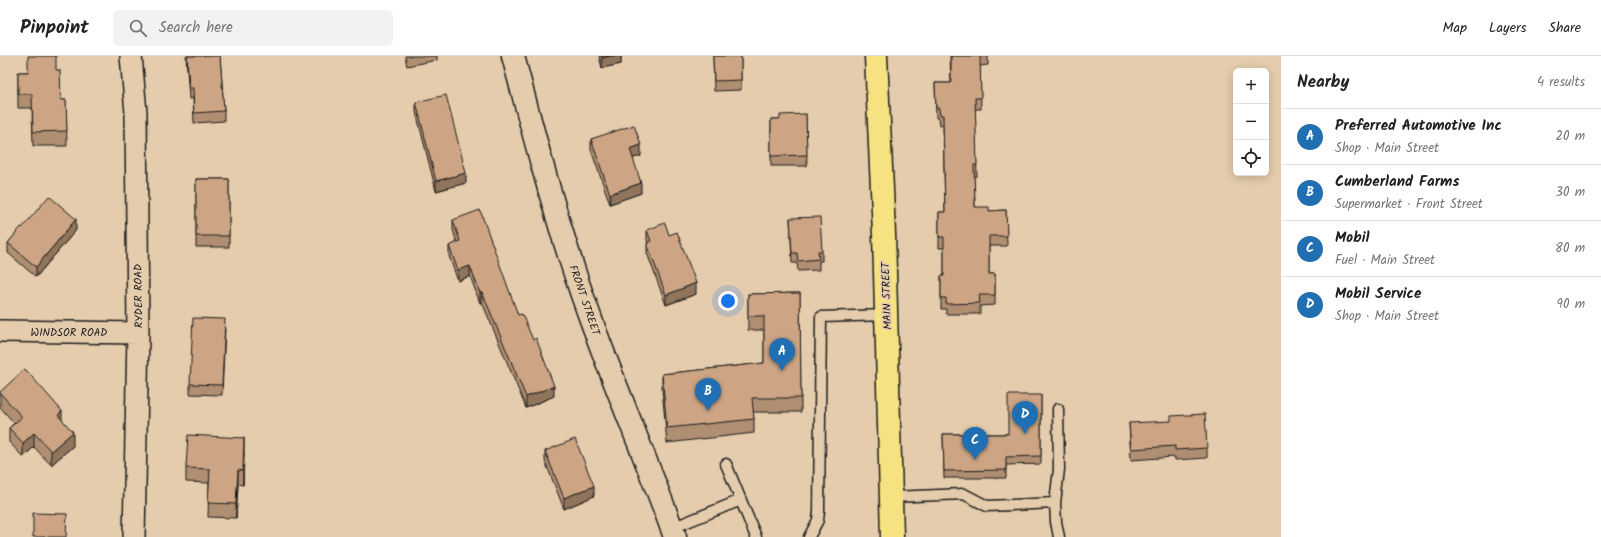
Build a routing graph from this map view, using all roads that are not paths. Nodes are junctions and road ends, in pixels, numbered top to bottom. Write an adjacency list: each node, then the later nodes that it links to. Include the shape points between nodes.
1 (131, 56): 6 (street, RYDER ROAD, via 136,113)
2 (513, 56): 12 (street, FRONT STREET, via 544,172 578,283)
3 (876, 56): 4 (main road, MAIN STREET)
4 (887, 315): 9 (main road, MAIN STREET); 15 (lane, via 821,317 819,511)
5 (0, 331): 6 (street, WINDSOR ROAD)
6 (138, 332): 13 (street, RYDER ROAD)
7 (1058, 410): 11 (lane, via 1059,469)
8 (726, 464): 10 (lane)
9 (891, 497): 11 (lane, via 964,494 987,506); 16 (main road, MAIN STREET)
10 (741, 500): 12 (lane); 14 (lane)
11 (1056, 503): 17 (lane, via 1056,522)
12 (673, 532)
13 (134, 537)
14 (756, 537)
15 (810, 537)
16 (892, 537)
17 (1060, 537)

